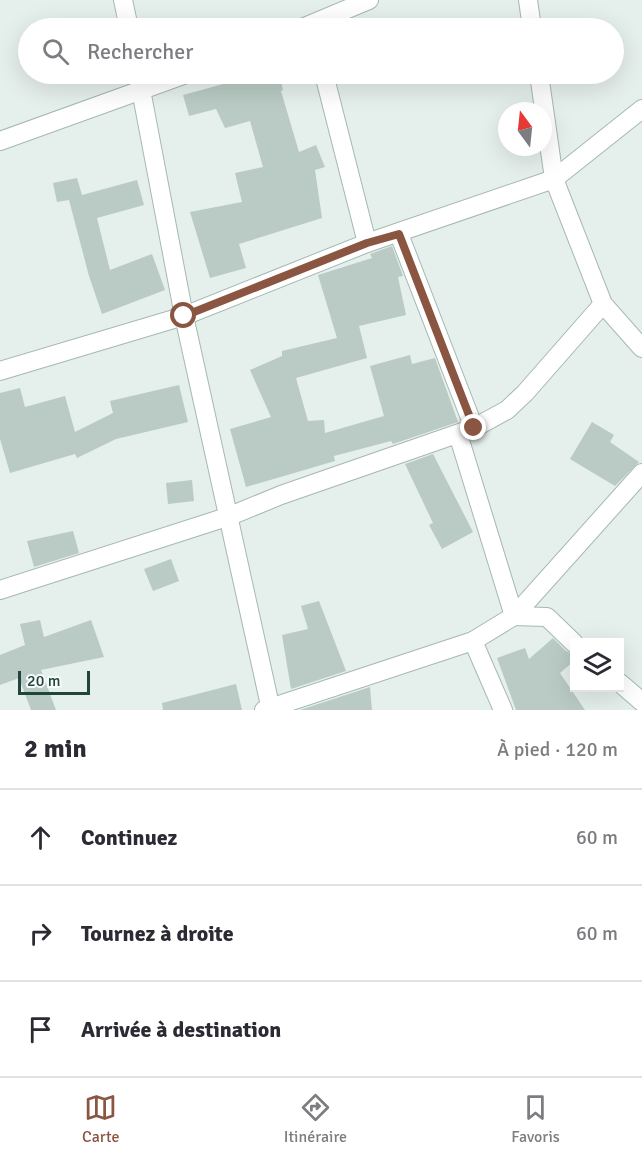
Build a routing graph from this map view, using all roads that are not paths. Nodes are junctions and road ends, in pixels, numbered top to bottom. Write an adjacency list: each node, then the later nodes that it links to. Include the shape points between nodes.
1 (123, 0): 4 (street)
2 (369, 0): 5 (street)
3 (528, 0): 6 (street)
4 (127, 18)
5 (329, 18)
6 (531, 18)
7 (135, 84): 12 (street)
8 (140, 84): 17 (street)
9 (327, 84): 15 (street)
10 (540, 84): 13 (street)
11 (642, 109): 13 (street)
12 (0, 141)
13 (554, 179): 14 (street); 16 (street)
14 (399, 234): 15 (street); 20 (street)
15 (367, 243): 17 (street)
16 (603, 303): 18 (street); 20 (street, via 507,410)
17 (184, 316): 19 (street); 22 (street)
18 (642, 348)
19 (0, 371)
20 (466, 431): 22 (street); 24 (street)
21 (642, 473): 24 (street)
22 (230, 516): 23 (street); 29 (street)
23 (0, 590)
24 (514, 616): 25 (street, via 547,618); 26 (street)
25 (570, 639)
26 (472, 641): 29 (street); 30 (street)
27 (624, 686): 28 (street)
28 (642, 702)
29 (268, 709)
30 (503, 710)

